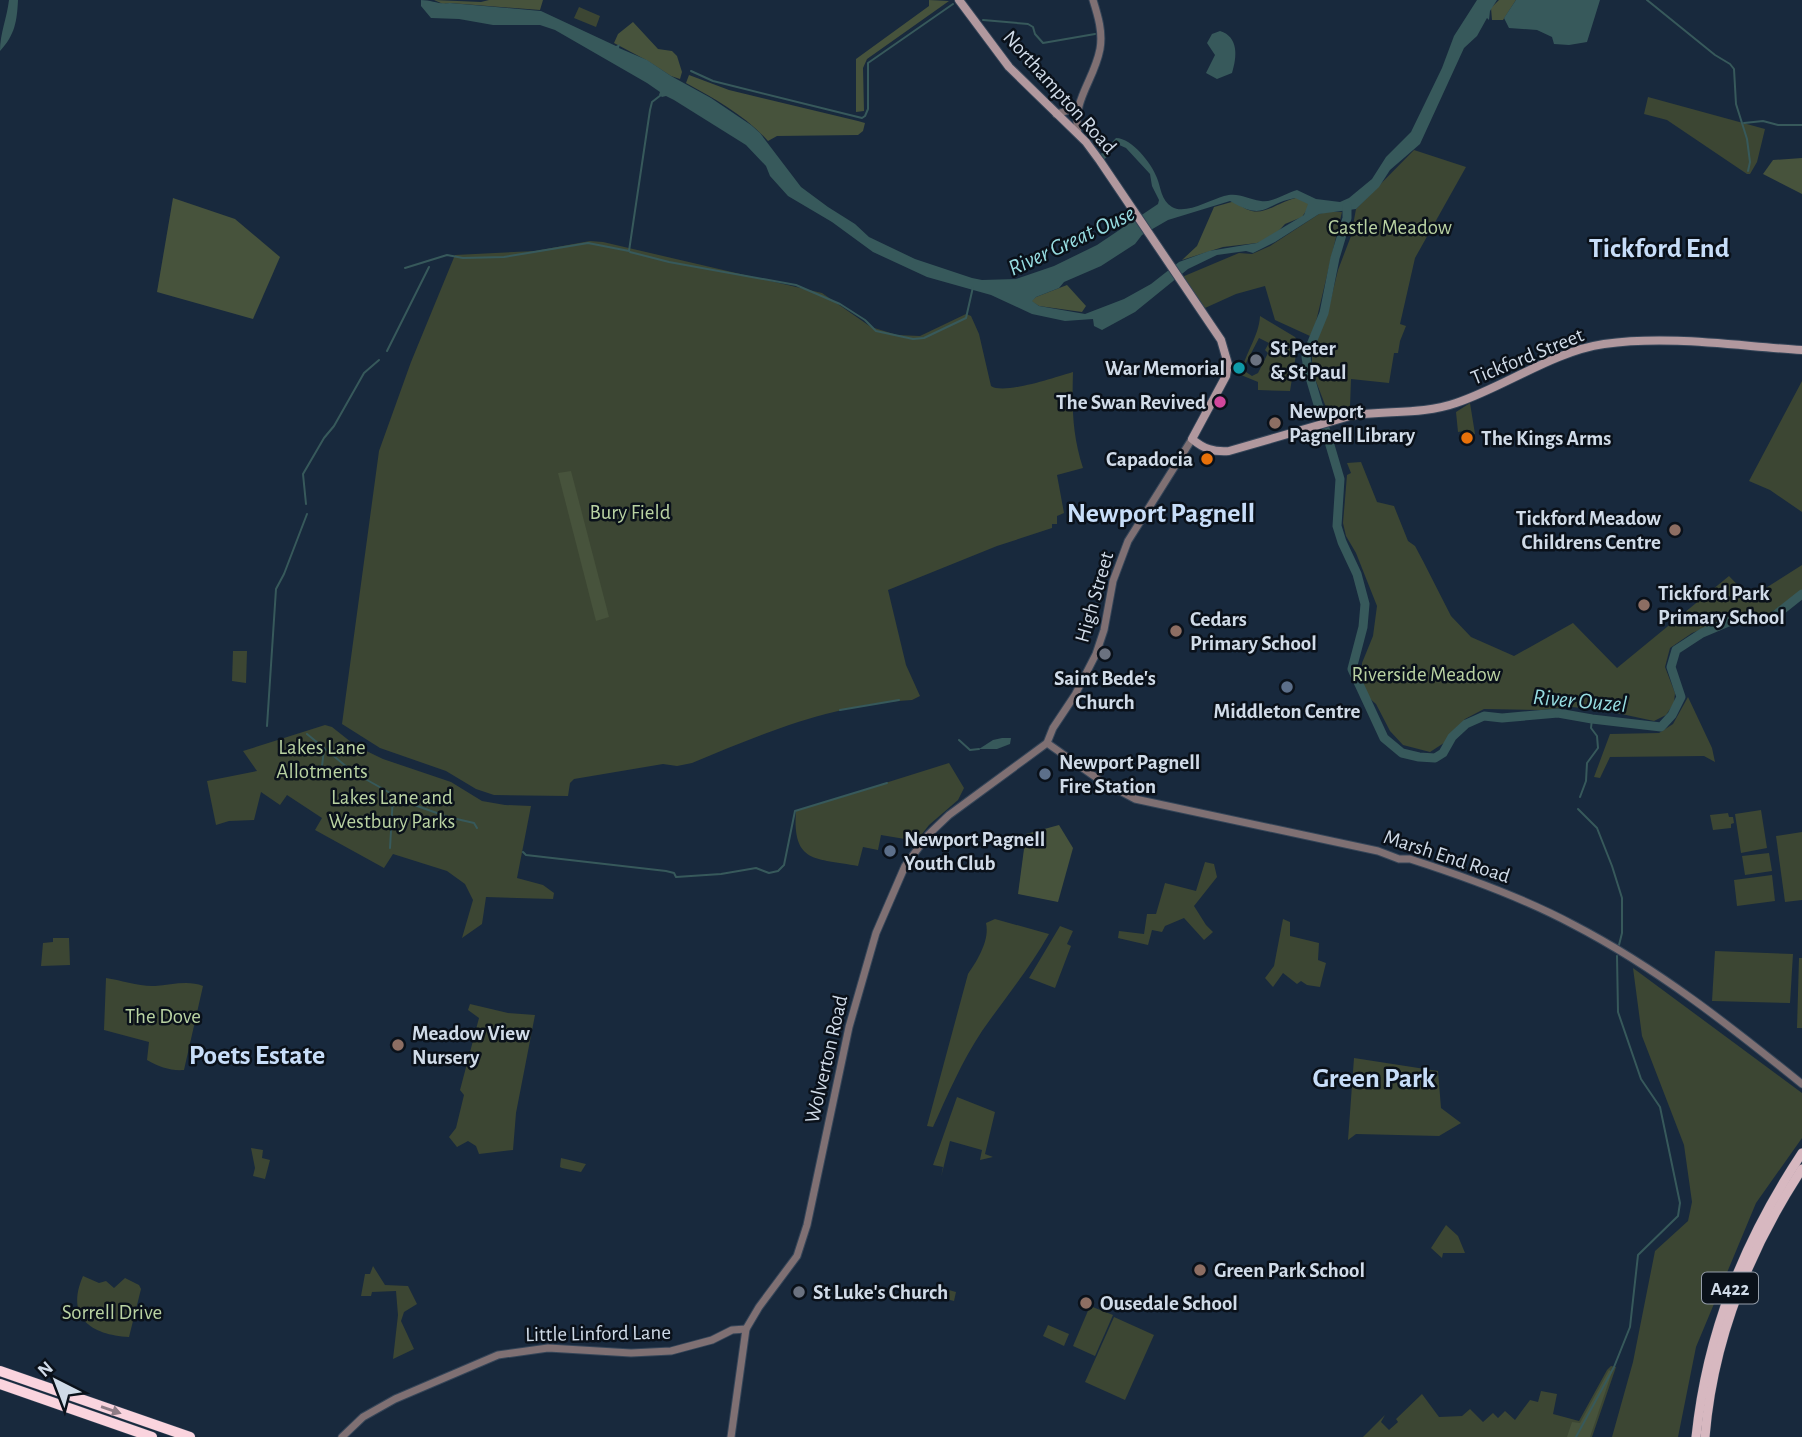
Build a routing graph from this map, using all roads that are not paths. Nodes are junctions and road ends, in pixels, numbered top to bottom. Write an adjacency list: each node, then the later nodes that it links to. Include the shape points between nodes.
1 (959, 0): 4 (main road, Northampton Road, via 1009,67)
2 (1093, 0): 3 (street, via 1100,48)
3 (1077, 108): 4 (street); 5 (street)
4 (1056, 114): 5 (main road, Northampton Road)
5 (1078, 135): 6 (main road, Northampton Road)
6 (1170, 262): 8 (main road, High Street, via 1222,340 1228,365)
7 (1802, 349): 8 (main road, Tickford Street, via 1656,341 1602,344 1456,403 1350,416 1229,451 1211,451)
8 (1192, 439): 9 (street, High Street, via 1128,541 1113,581 1096,654)
9 (1047, 743): 10 (street, Marsh End Road, via 1101,782 1135,799 1410,859 1527,902 1604,941 1661,977); 13 (street, Wolverton Road, via 949,815 905,866 876,933 849,1027 797,1256)
10 (1802, 1084)
11 (1802, 1153): 20 (main road, A422, via 1774,1196 1732,1284 1707,1367)
12 (1802, 1169): 21 (main road, A422, via 1739,1287 1715,1368)
13 (746, 1329): 18 (street, Little Linford Lane, via 671,1351 548,1348 498,1356 395,1399 363,1417); 19 (street, Wolverton Road)
14 (0, 1371): 17 (highway, one-way to 17)
15 (0, 1384): 16 (highway)
16 (152, 1437)
17 (190, 1437)
18 (342, 1437)
19 (731, 1437)
20 (1696, 1437)
21 (1705, 1437)

